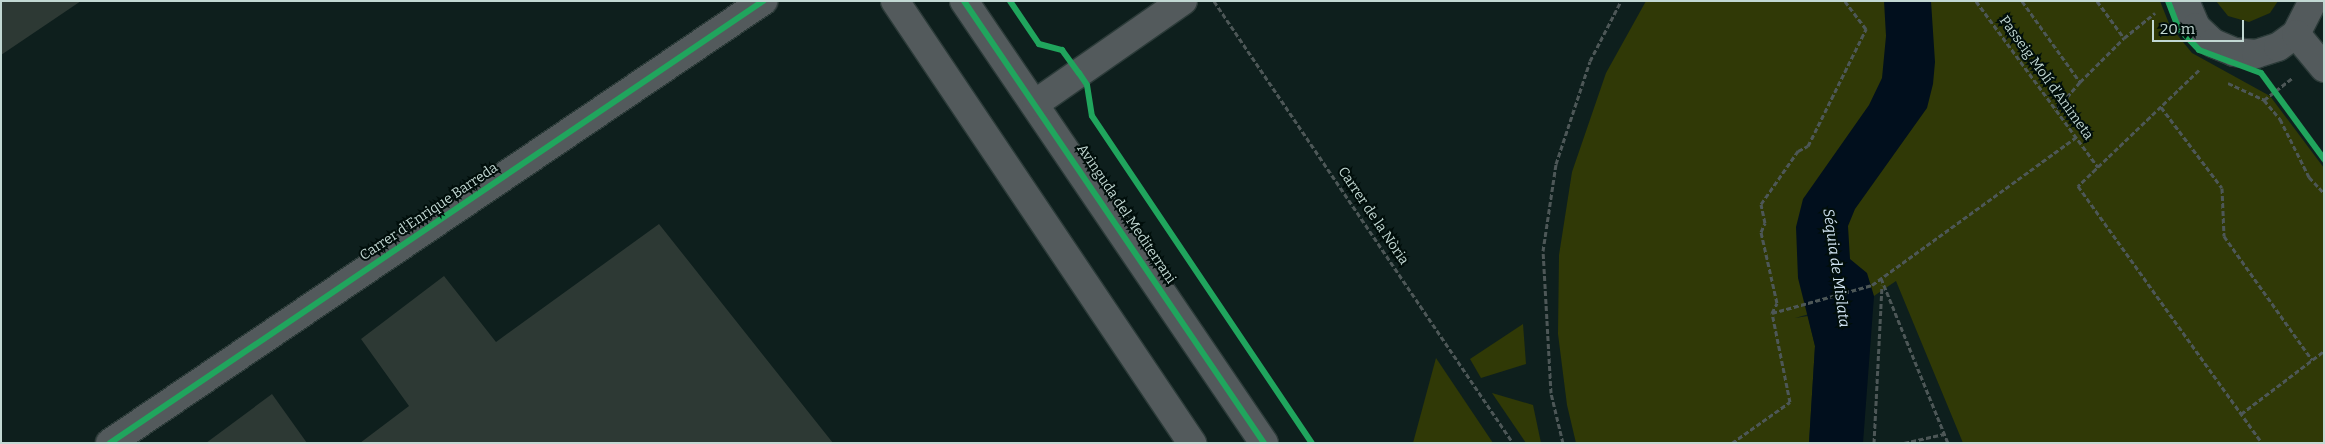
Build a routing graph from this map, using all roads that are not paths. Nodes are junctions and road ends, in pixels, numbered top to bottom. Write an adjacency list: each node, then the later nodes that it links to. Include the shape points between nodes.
1 (763, 1): 10 (street, Carrer d'Enrique Barreda)
2 (894, 1): 11 (street)
3 (964, 1): 9 (street, Avinguda del Mediterrani)
4 (1182, 1): 9 (street)
5 (2185, 1): 7 (street, via 2196,28 2213,43 2234,52 2256,54 2278,48)
6 (2313, 1): 7 (street)
7 (2296, 34): 8 (street)
8 (2324, 68)
9 (1036, 103): 12 (street, Avinguda del Mediterrani)
10 (110, 443)
11 (1192, 443)
12 (1264, 443)

